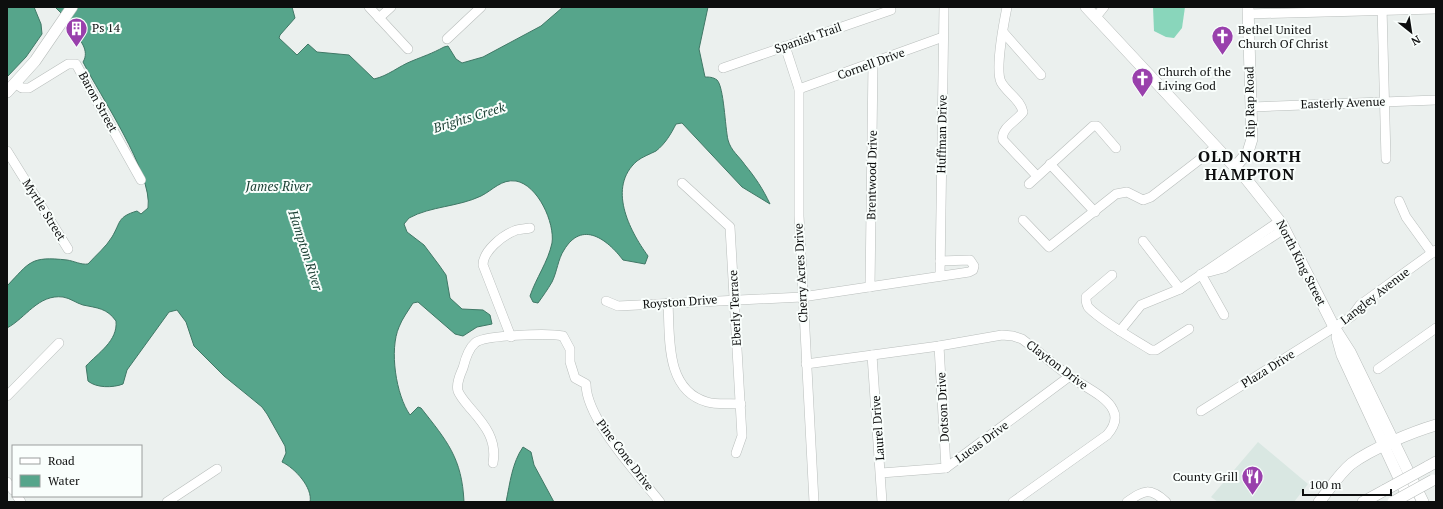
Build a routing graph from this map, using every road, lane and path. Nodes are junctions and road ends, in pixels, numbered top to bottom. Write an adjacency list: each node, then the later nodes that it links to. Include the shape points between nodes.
1 (72, 7): 23 (main road, via 35,62)
2 (369, 7): 14 (street)
3 (391, 7): 14 (street)
4 (481, 7): 17 (street)
5 (890, 7): 18 (street, Spanish Trail, via 891,10)
6 (944, 7): 16 (street, Huffman Drive)
7 (1007, 7): 15 (street)
8 (1086, 7): 13 (main road, North King Street)
9 (1104, 7): 13 (street)
10 (1382, 9): 11 (street); 12 (street); 27 (street)
11 (1436, 9)
12 (1248, 11): 28 (main road, Rip Rap Road)
13 (1096, 17): 29 (main road, North King Street)
14 (379, 18): 19 (street)
15 (1003, 32): 22 (street); 35 (street, via 999,77 1022,107 1023,112 1004,130 1003,140)
16 (943, 37): 20 (street, Cornell Drive); 47 (street, Huffman Drive)
17 (448, 39)
18 (784, 46): 21 (street, Spanish Trail); 24 (street, Cherry Acres Drive)
19 (408, 49)
20 (873, 63): 24 (street, Cornell Drive); 51 (street, Brentwood Drive)
21 (723, 68)
22 (1041, 75)
23 (16, 84): 25 (main road); 36 (street, Baron Street, via 22,88 29,88 68,64 76,64)
24 (799, 89): 53 (street, Cherry Acres Drive)
25 (7, 92)
26 (1436, 100): 27 (street, Easterly Avenue)
27 (1383, 102): 28 (street, Easterly Avenue); 32 (street)
28 (1251, 107): 34 (main road, Rip Rap Road, via 1250,146)
29 (1216, 147): 34 (main road, North King Street); 40 (street, via 1151,197 1143,200 1127,192 1121,192)
30 (1116, 148): 33 (street, via 1097,126 1093,126)
31 (7, 151): 45 (street, Myrtle Street)
32 (1386, 159)
33 (1050, 164): 35 (street); 40 (street)
34 (1235, 167): 42 (main road, North King Street)
35 (1037, 176): 38 (street)
36 (140, 180)
37 (682, 183): 54 (street, Eberly Terrace, via 730,226)
38 (1029, 184)
39 (1399, 201): 46 (street, via 1406,217)
40 (1095, 212): 41 (street, via 1049,247)
41 (1023, 220)
42 (1282, 224): 48 (street, via 1274,225); 58 (main road, North King Street)
43 (530, 228): 62 (street, via 515,230 504,236 496,242 483,260)
44 (1143, 240): 52 (street)
45 (68, 249)
46 (1434, 252): 58 (street, Langley Avenue)
47 (940, 261): 50 (street, Huffman Drive); 50 (street, via 970,260 974,266 969,272)
48 (1202, 274): 52 (street); 57 (street)
49 (1112, 275): 61 (street, via 1086,297 1086,301 1088,307)
50 (940, 276): 51 (street)
51 (870, 287): 53 (street)
52 (1180, 289): 61 (street, via 1141,305)
53 (802, 297): 54 (street, Royston Drive); 66 (street, Cherry Acres Drive)
54 (734, 299): 56 (street, Royston Drive); 70 (street, Eberly Terrace)
55 (606, 301): 56 (street, Royston Drive, via 618,306)
56 (668, 303): 70 (street, via 672,362 683,387 690,394 708,402)
57 (1224, 315)
58 (1334, 327): 71 (street, Plaza Drive); 73 (main road, North King Street, via 1350,352); 74 (main road, North King Street, via 1342,355)
59 (1436, 328): 67 (street)
60 (1190, 329): 61 (street, via 1156,350 1151,350)
61 (1120, 331)
62 (511, 337): 76 (street, via 485,338 475,343 458,380 458,390 463,399 484,424 492,441 495,449); 83 (street, Pine Cone Drive, via 544,333 563,336 570,349 570,362 575,378 586,384 586,392 595,416)
63 (59, 343): 69 (street)
64 (939, 346): 65 (street, Clayton Drive); 68 (street, Clayton Drive, via 1002,335 1013,336 1031,346); 78 (street, Dotson Drive)
65 (872, 355): 66 (street, Clayton Drive); 80 (street, Laurel Drive)
66 (806, 364): 84 (street, Cherry Acres Drive)
67 (1378, 369)
68 (1070, 376): 78 (street, Lucas Drive); 86 (street, Clayton Drive, via 1110,405 1115,420 1112,428 1107,435)
69 (7, 396)
70 (741, 404): 75 (street, Eberly Terrace, via 742,436)
71 (1201, 411)
72 (1436, 425): 73 (main road)
73 (1394, 442): 74 (main road); 93 (main road, North King Street)
74 (1384, 447): 89 (main road, via 1351,464); 92 (main road, North King Street)
75 (736, 453)
76 (493, 463)
77 (1432, 465): 90 (main road, bridge)
78 (946, 468): 80 (street, Lucas Drive)
79 (217, 470): 82 (street)
80 (881, 473): 85 (street, Laurel Drive)
81 (1435, 479): 91 (main road, bridge)
82 (167, 502)
83 (660, 502)
84 (814, 502)
85 (882, 502)
86 (1014, 502)
87 (1127, 502): 88 (street, via 1144,492 1151,492)
88 (1166, 502)
89 (1318, 502)
90 (1363, 502)
91 (1393, 502)
92 (1410, 502)
93 (1423, 502)

